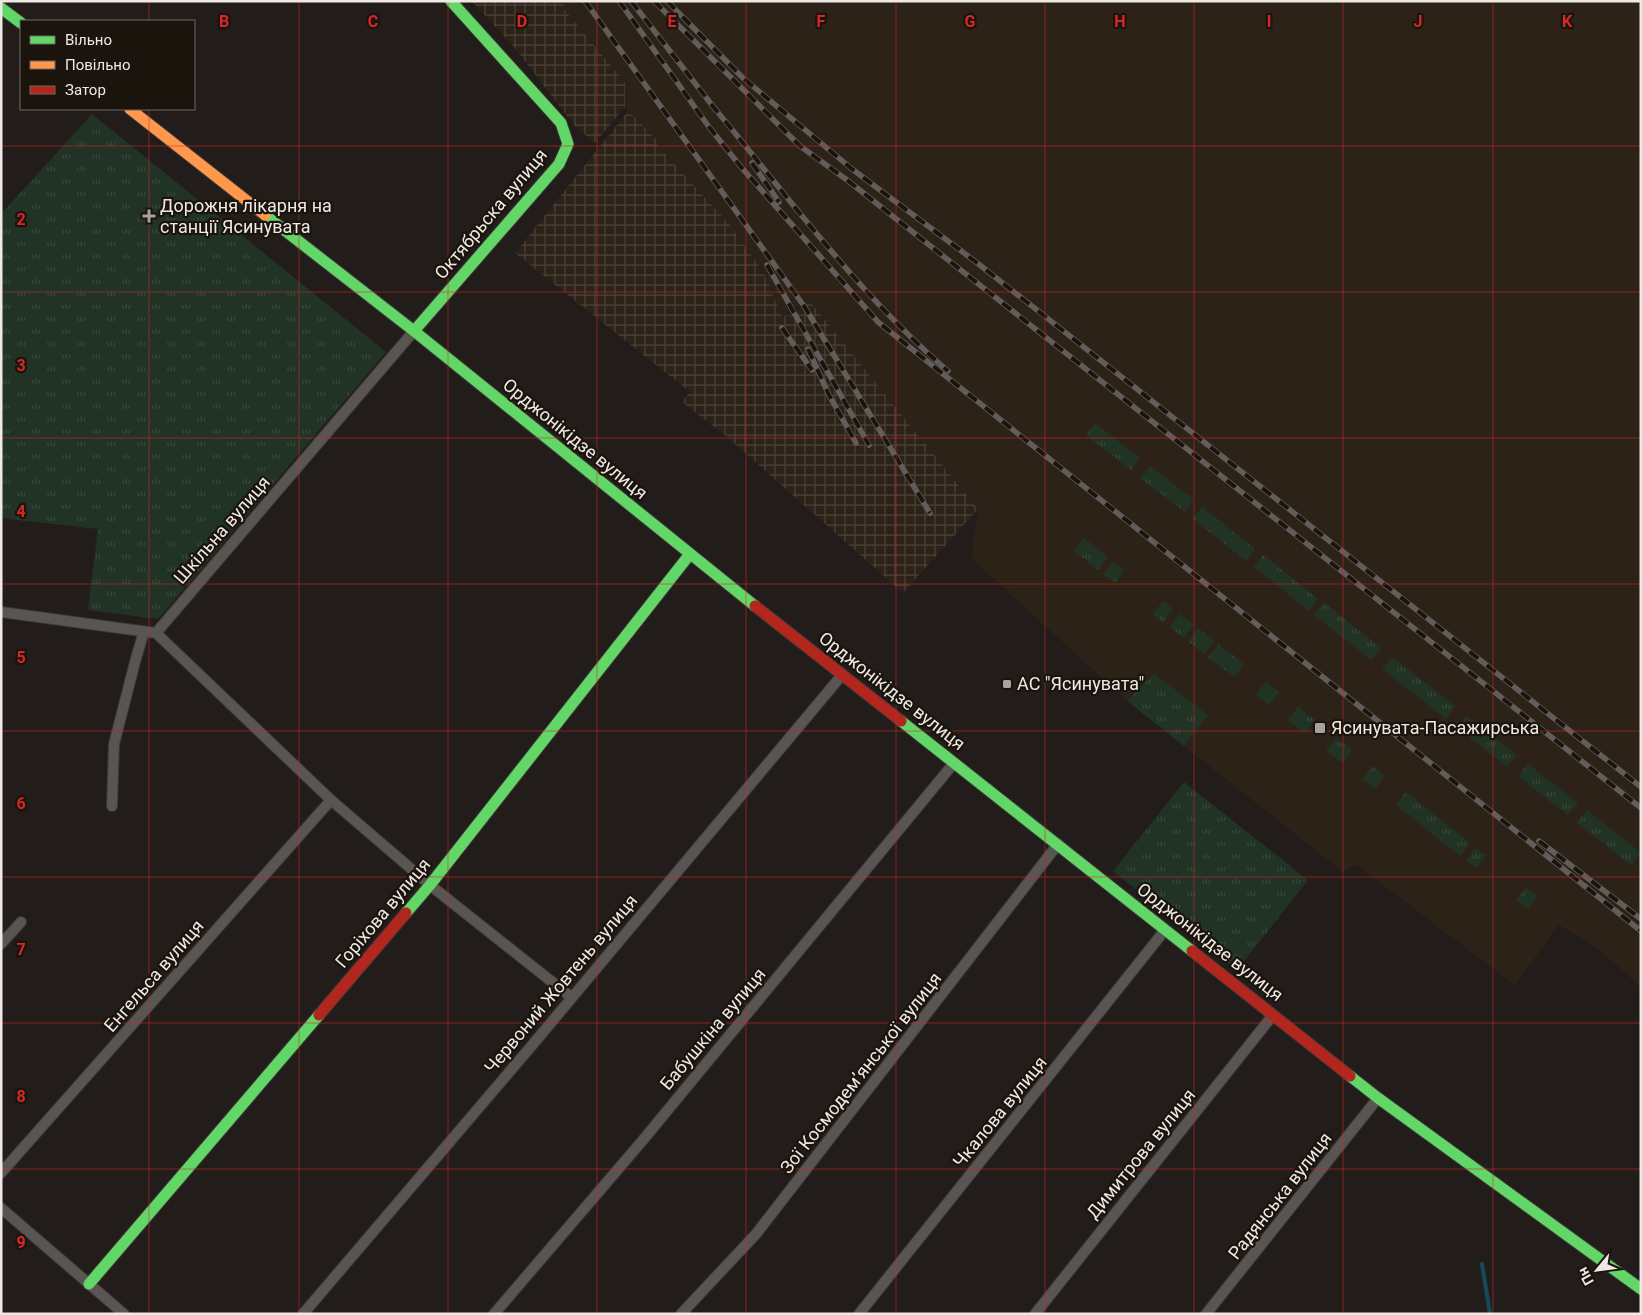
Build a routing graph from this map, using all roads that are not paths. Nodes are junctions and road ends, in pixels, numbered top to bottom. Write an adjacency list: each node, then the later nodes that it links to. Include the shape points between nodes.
1 (451, 1): 5 (main road, Октябрьска вулиця, via 561,123 568,144 559,164)
2 (1, 8): 3 (main road)
3 (20, 22)
4 (131, 110): 5 (main road, Орджонікідзе вулиця)
5 (414, 331): 6 (main road, Орджонікідзе вулиця); 9 (street, Шкільна вулиця)
6 (690, 554): 10 (main road, Орджонікідзе вулиця); 15 (main road, Горіхова вулиця)
7 (1, 612): 8 (street)
8 (144, 631): 9 (street); 13 (street, via 114,744)
9 (156, 633): 12 (street)
10 (842, 675): 11 (main road, Орджонікідзе вулиця); 19 (street, Червоний Жовтень вулиця)
11 (954, 763): 14 (main road, Орджонікідзе вулиця); 28 (street, Бабушкіна вулиця, via 643,1140)
12 (331, 800): 15 (street); 22 (street, Енгельса вулиця)
13 (112, 806)
14 (1058, 844): 17 (main road, Орджонікідзе вулиця); 29 (street, Зої Космодем’янської вулиця, via 756,1234)
15 (430, 885): 19 (street); 24 (main road, Горіхова вулиця)
16 (21, 922): 18 (street)
17 (1165, 930): 20 (main road, Орджонікідзе вулиця); 30 (street, Чкалова вулиця)
18 (1, 944)
19 (571, 997): 27 (street, Червоний Жовтень вулиця)
20 (1273, 1015): 21 (main road, Орджонікідзе вулиця); 31 (street, Димитрова вулиця)
21 (1378, 1098): 25 (main road, Орджонікідзе вулиця); 32 (street, Радянська вулиця)
22 (1, 1173)
23 (1, 1208): 24 (street)
24 (89, 1284): 26 (street)
25 (1641, 1289)
26 (124, 1314)
27 (303, 1314)
28 (494, 1314)
29 (682, 1314)
30 (859, 1314)
31 (1035, 1314)
32 (1206, 1314)

